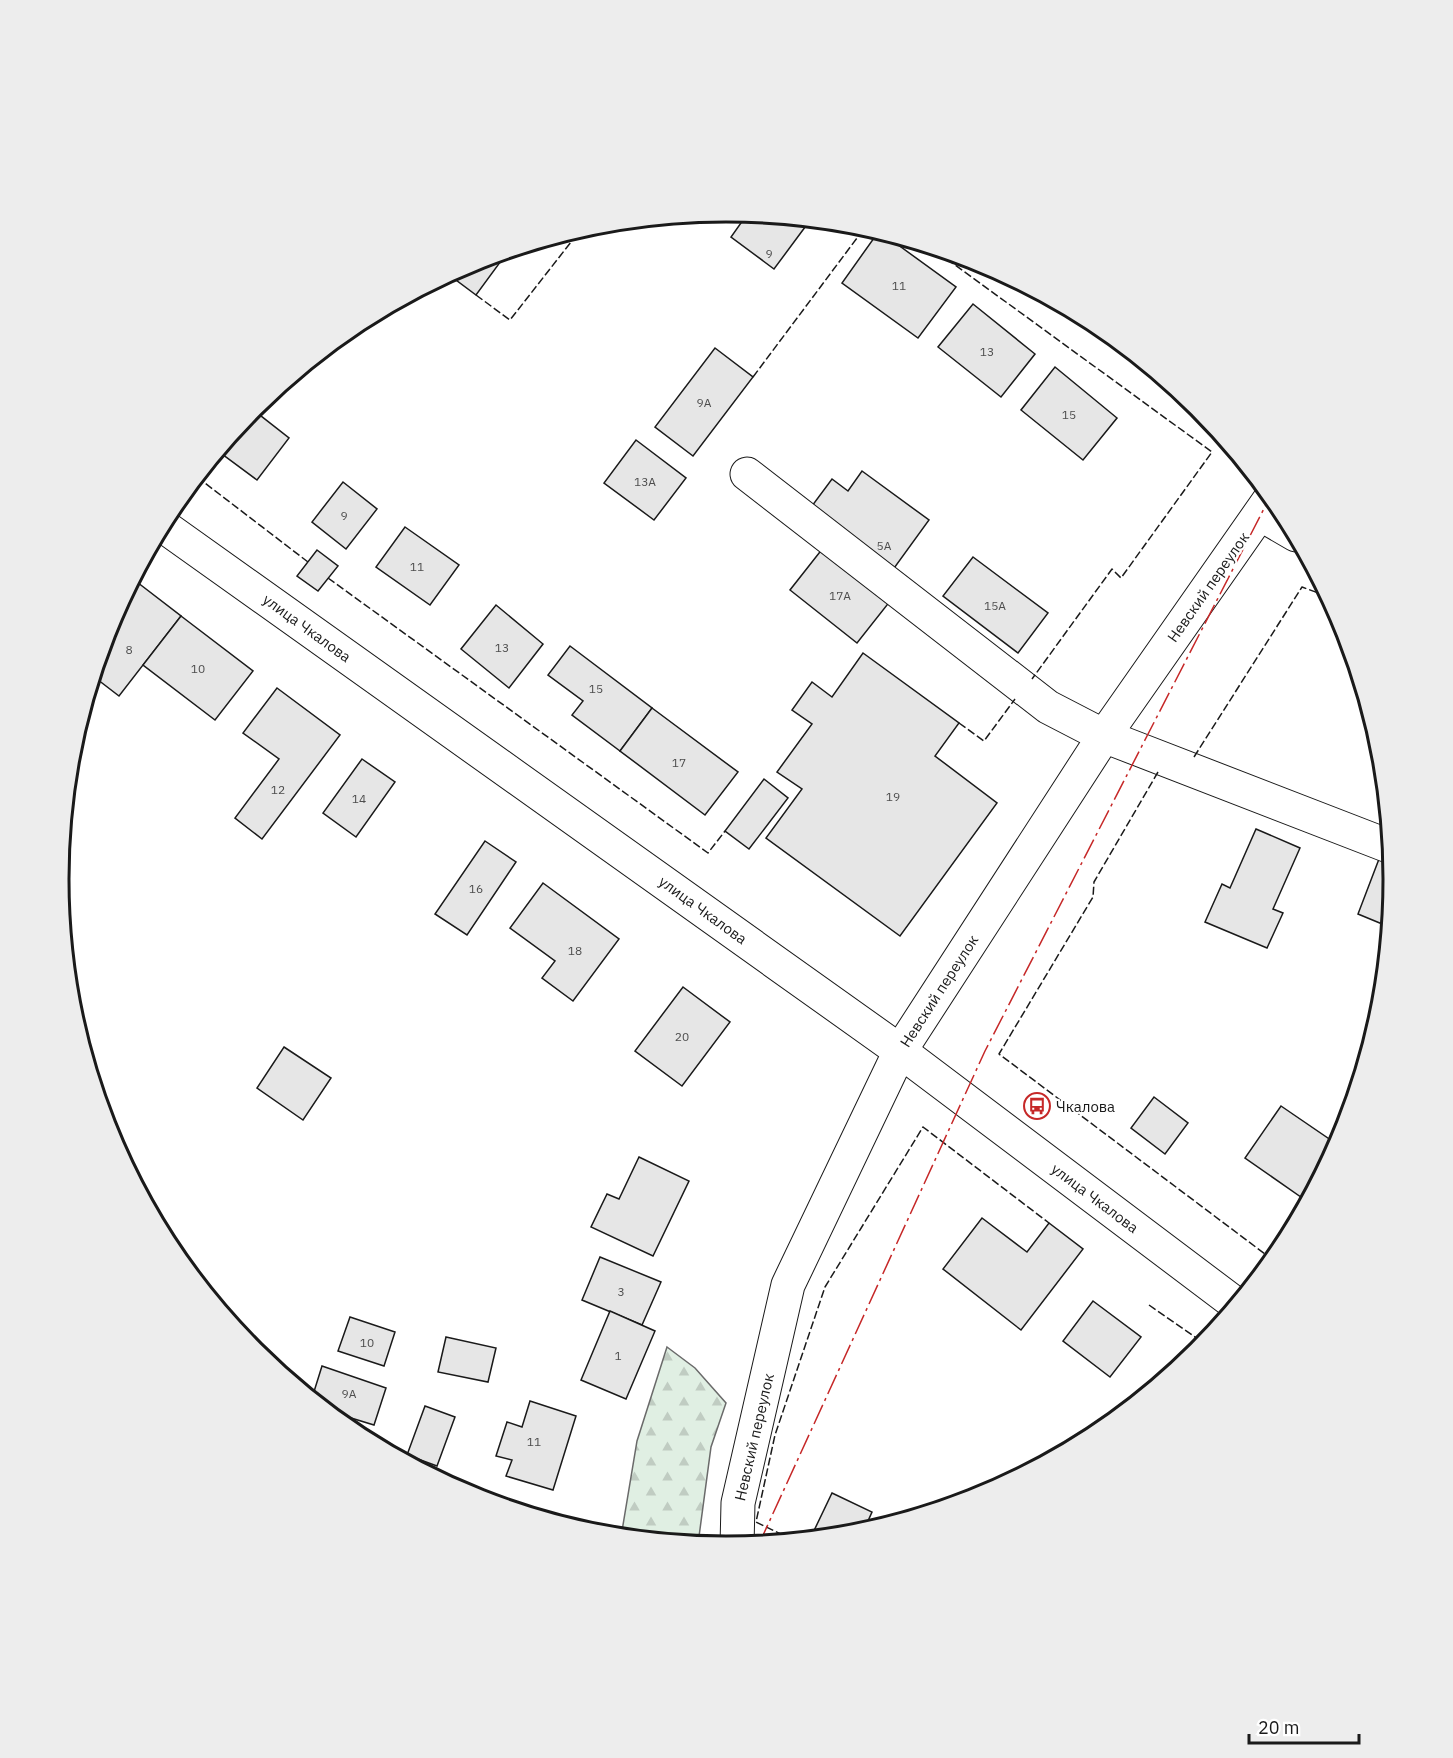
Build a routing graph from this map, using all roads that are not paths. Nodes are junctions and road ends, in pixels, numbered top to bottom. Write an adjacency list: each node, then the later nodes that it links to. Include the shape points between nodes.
1 (747, 474): 4 (street, via 1048,707)
2 (1266, 505): 4 (street, Невский переулок)
3 (170, 530): 6 (street, улица Чкалова)
4 (1104, 736): 5 (street); 6 (street, Невский переулок)
5 (1383, 845)
6 (900, 1051): 7 (street, улица Чкалова); 8 (street, Невский переулок, via 788,1285 738,1503)
7 (1231, 1300)
8 (737, 1536)

